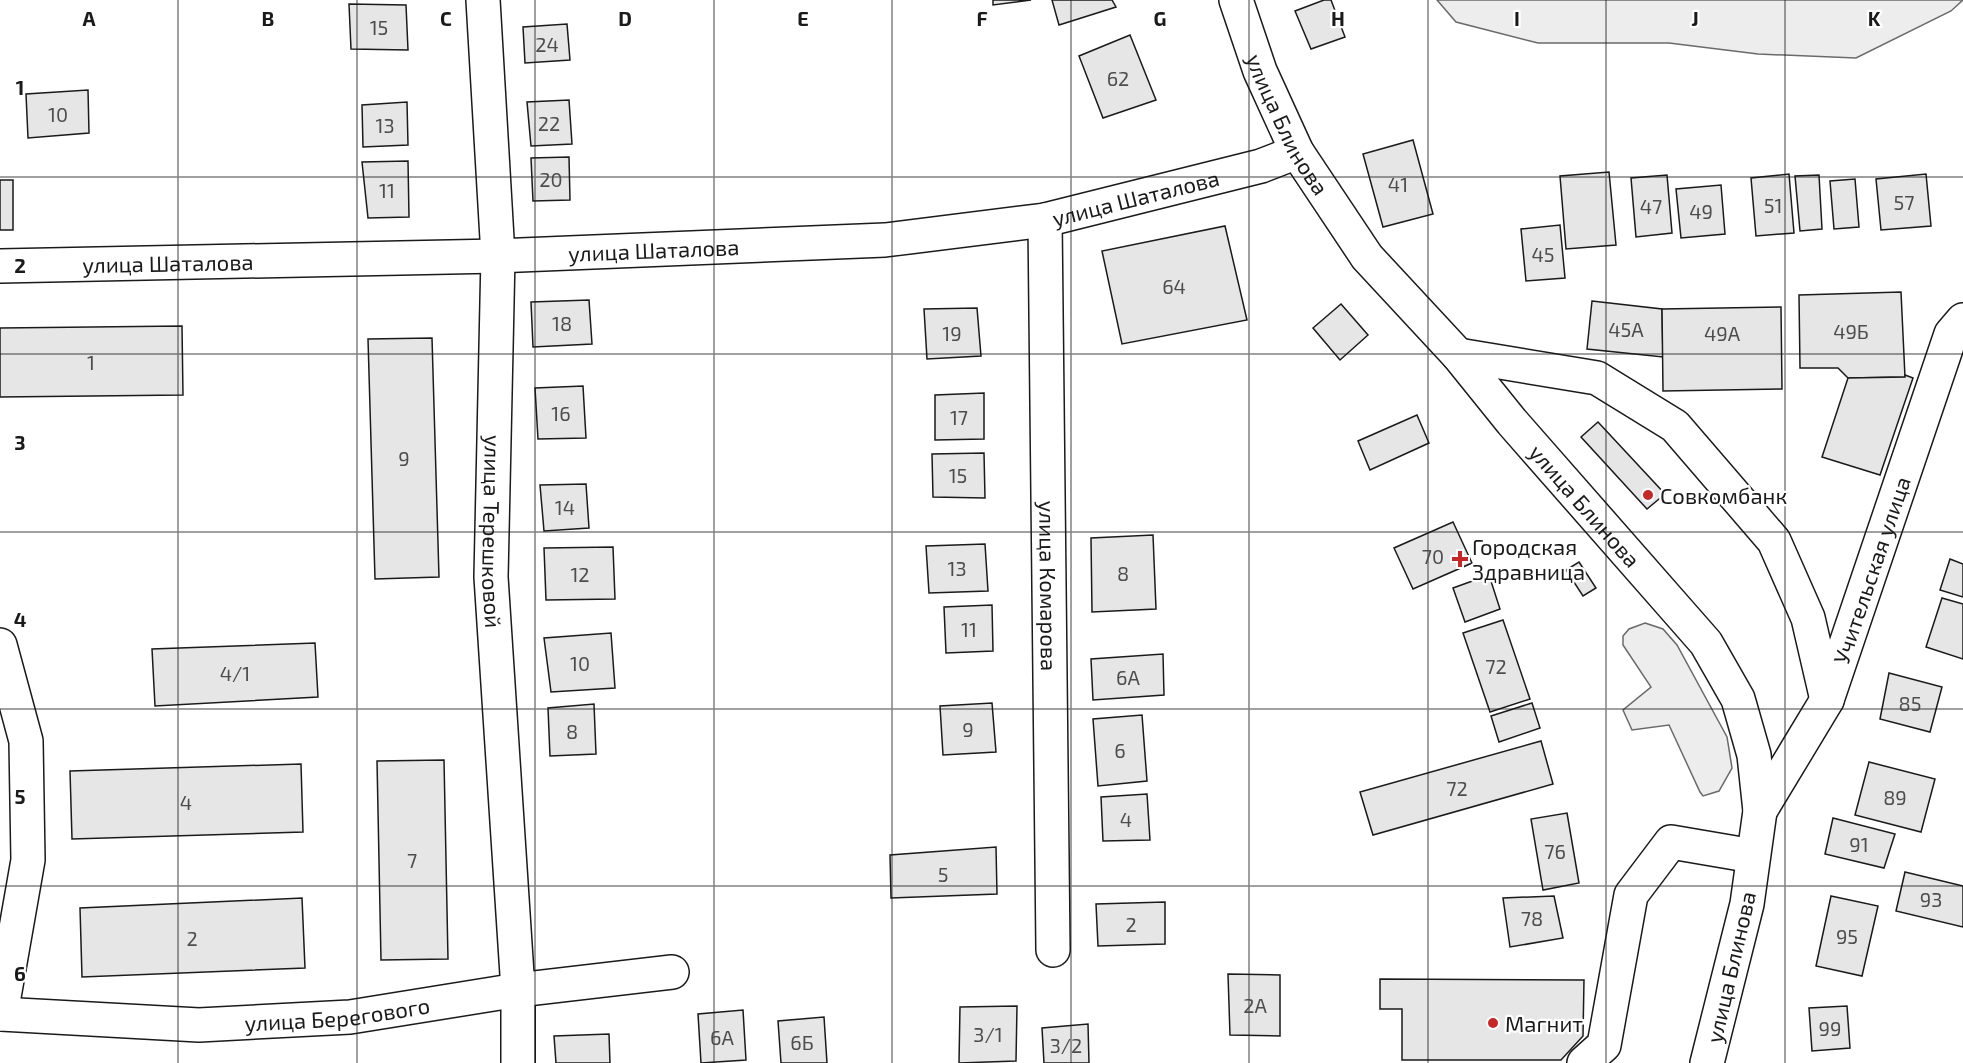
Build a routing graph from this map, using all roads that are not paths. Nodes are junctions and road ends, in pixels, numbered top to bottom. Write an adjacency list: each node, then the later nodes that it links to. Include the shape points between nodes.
1 (483, 0): 5 (street, улица Терешковой)
2 (1236, 0): 3 (street, улица Блинова, via 1260,71)
3 (1297, 152): 4 (street, улица Шаталова, via 1261,166); 8 (street, улица Блинова, via 1367,257)
4 (1046, 220): 5 (street, улица Шаталова, via 885,240); 13 (street, улица Комарова)
5 (498, 256): 6 (street, улица Шаталова); 15 (street, улица Терешковой, via 491,577)
6 (0, 266)
7 (1963, 320): 10 (street, Учительская улица, via 1951,334)
8 (1458, 355): 10 (street, via 1597,378 1675,426 1774,541 1808,618); 11 (street, улица Блинова, via 1706,644 1738,699 1754,755)
9 (0, 645): 16 (street, via 26,741 28,860)
10 (1827, 700): 11 (street, Учительская улица)
11 (1760, 811): 12 (street, улица Блинова)
12 (1754, 856): 18 (street, via 1671,842 1631,895 1604,1045); 19 (street, улица Блинова, via 1747,904)
13 (1053, 950)
14 (672, 972): 15 (street, улица Берегового)
15 (518, 990): 16 (street, улица Берегового, via 350,1017 199,1025); 17 (street, улица Терешковой)
16 (1, 1014)
17 (518, 1063)
18 (1584, 1063)
19 (1707, 1063)

